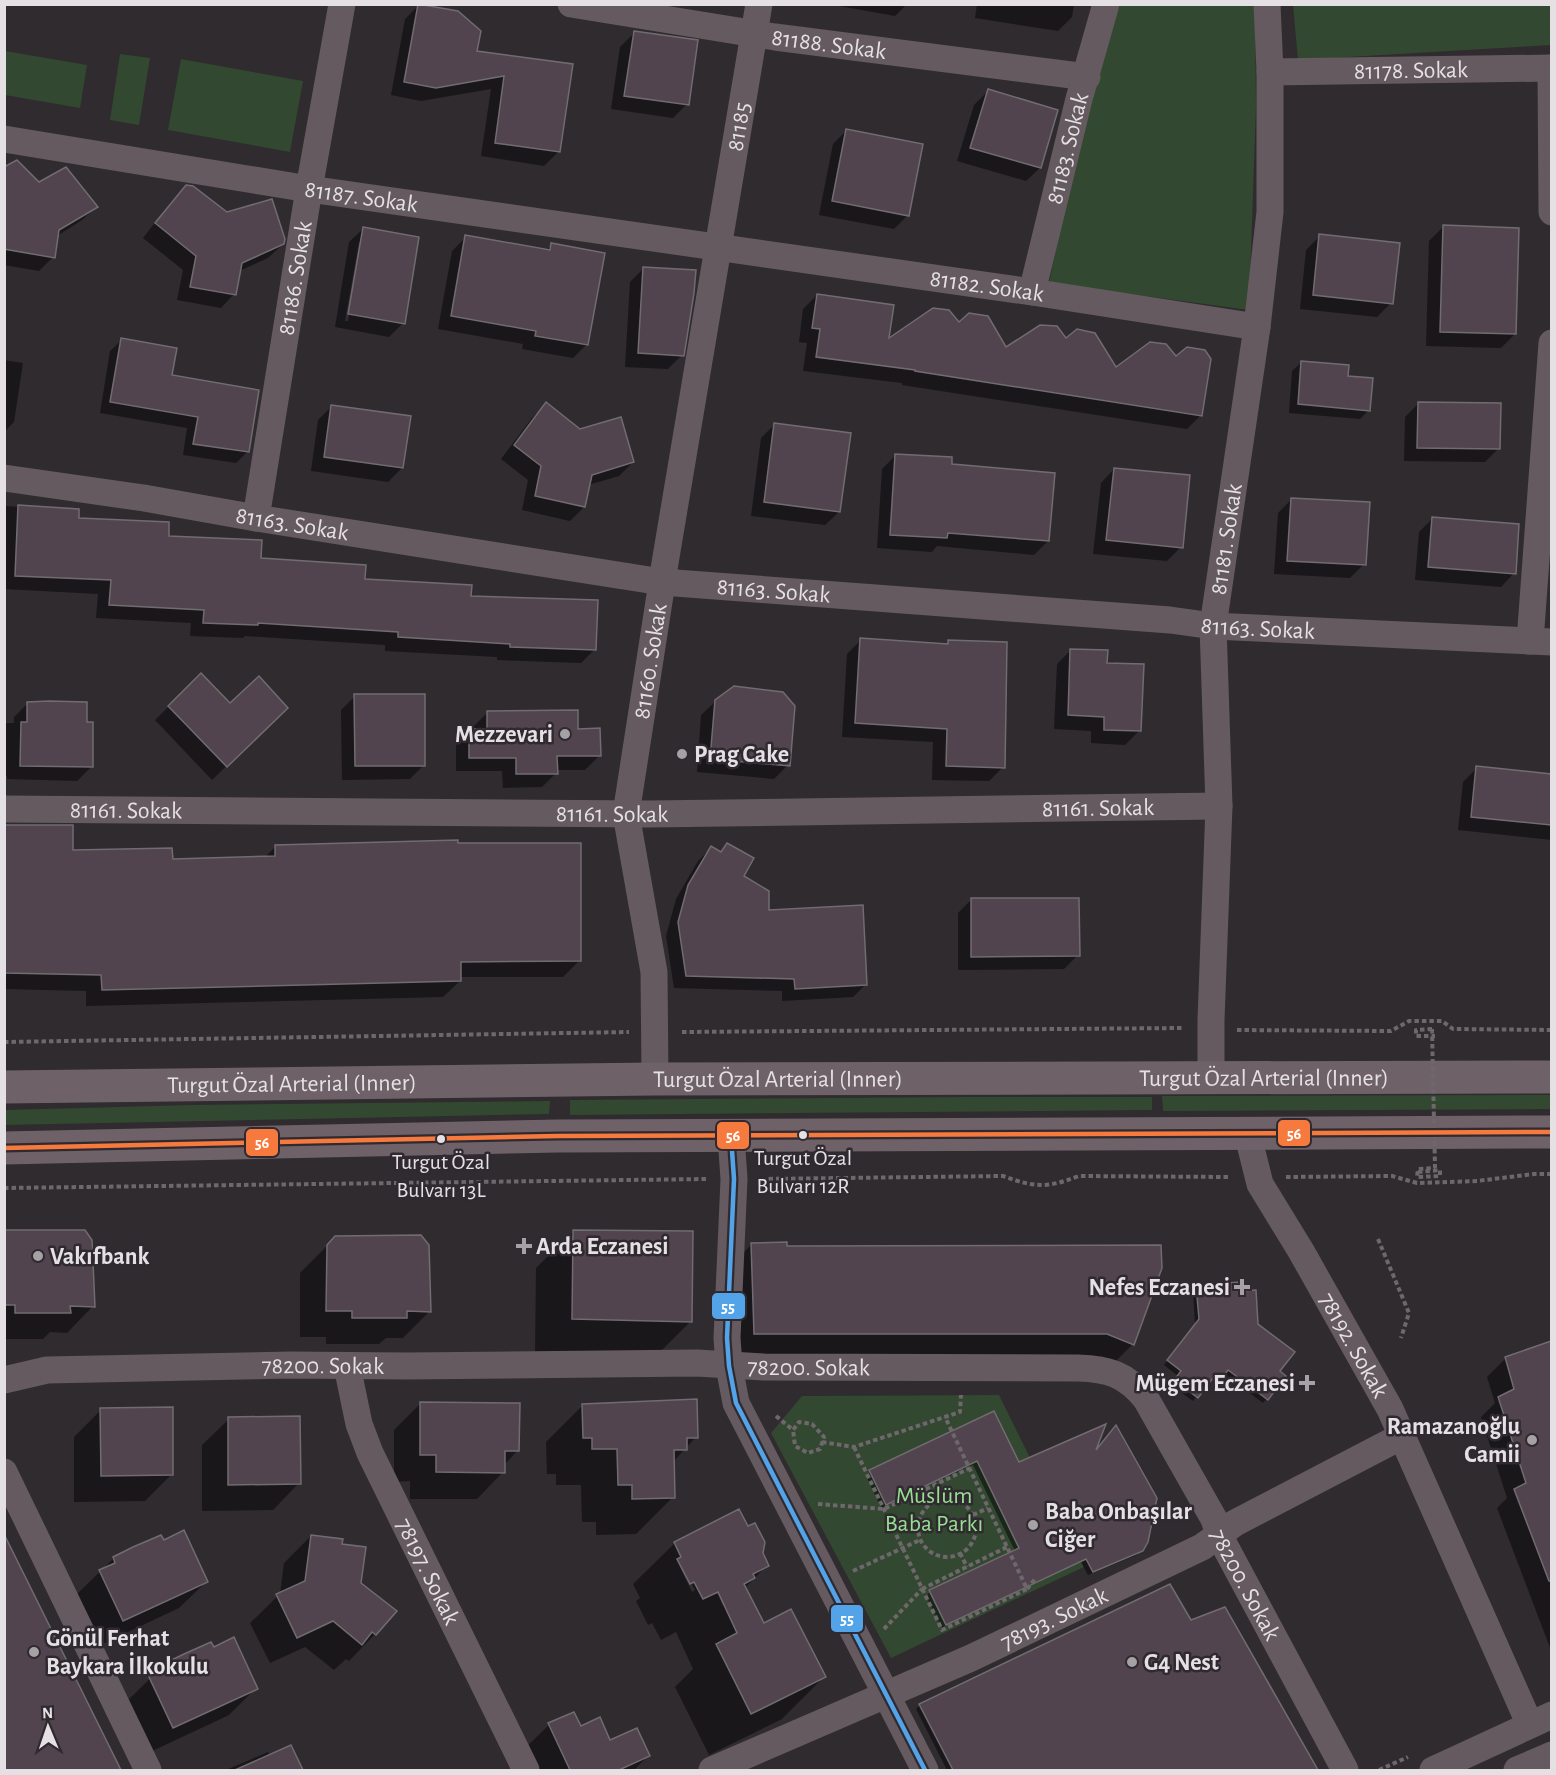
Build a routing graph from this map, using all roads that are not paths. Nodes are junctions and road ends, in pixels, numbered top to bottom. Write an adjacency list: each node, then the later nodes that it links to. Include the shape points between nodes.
1 (342, 4): 11 (street, 81186. Sokak)
2 (571, 4): 6 (street, 81188. Sokak)
3 (759, 4): 6 (street, 81185)
4 (1106, 4): 9 (street, 81183. Sokak)
5 (1267, 4): 8 (street, 81181. Sokak)
6 (755, 33): 9 (street, 81188. Sokak); 13 (street, 81185)
7 (1551, 68): 8 (street, 81178. Sokak); 12 (street)
8 (1270, 72): 15 (street, 81181. Sokak, via 1270,212)
9 (1087, 77): 14 (street, 81183. Sokak)
10 (4, 139): 11 (street, 81187. Sokak)
11 (309, 189): 13 (street, 81187. Sokak); 18 (street, 81186. Sokak)
12 (1551, 212)
13 (718, 246): 14 (street, 81182. Sokak); 19 (street, 81160. Sokak)
14 (1032, 292): 15 (street, 81182. Sokak)
15 (1257, 327): 20 (street, 81181. Sokak)
16 (1551, 343): 21 (street)
17 (4, 478): 18 (street, 81163. Sokak)
18 (256, 518): 19 (street, 81163. Sokak)
19 (662, 582): 20 (street, 81163. Sokak); 24 (street, 81160. Sokak)
20 (1213, 626): 21 (street, 81163. Sokak); 22 (street, 81181. Sokak)
21 (1541, 641)
22 (1219, 806): 24 (street, 81161. Sokak); 25 (street, 81181. Sokak)
23 (4, 809): 24 (street, 81161. Sokak)
24 (626, 814): 27 (street, 81160. Sokak, via 654,972)
25 (1211, 1076): 26 (main road, Turgut Özal Arterial (Inner)); 27 (main road, Turgut Özal Arterial (Inner))
26 (1551, 1077)
27 (655, 1079): 28 (main road, Turgut Özal Arterial (Inner))
28 (4, 1088)
29 (1247, 1132): 30 (main road); 31 (main road); 36 (street, 78192. Sokak, via 1260,1184)
30 (1551, 1132)
31 (731, 1136): 32 (main road, via 441,1137); 34 (street, via 734,1179)
32 (4, 1148)
33 (347, 1366): 34 (street, 78200. Sokak); 35 (street, 78200. Sokak, via 46,1370); 43 (street, 78197. Sokak, via 359,1424 370,1453)
34 (729, 1366): 38 (street, 78200. Sokak, via 1078,1368 1114,1373 1137,1387 1146,1399 1214,1519); 39 (street, via 739,1412)
35 (4, 1380)
36 (1402, 1436): 38 (street, 78193. Sokak); 40 (street, 78192. Sokak)
37 (4, 1472): 42 (street)
38 (1219, 1535): 39 (street, 78193. Sokak, via 1202,1547 1063,1614); 46 (street, 78200. Sokak)
39 (885, 1695): 44 (street, 78193. Sokak); 45 (street)
40 (1541, 1720): 47 (street)
41 (1551, 1755): 48 (street)
42 (148, 1770)
43 (526, 1770)
44 (712, 1770)
45 (925, 1770)
46 (1345, 1770)
47 (1433, 1770)
48 (1517, 1770)

